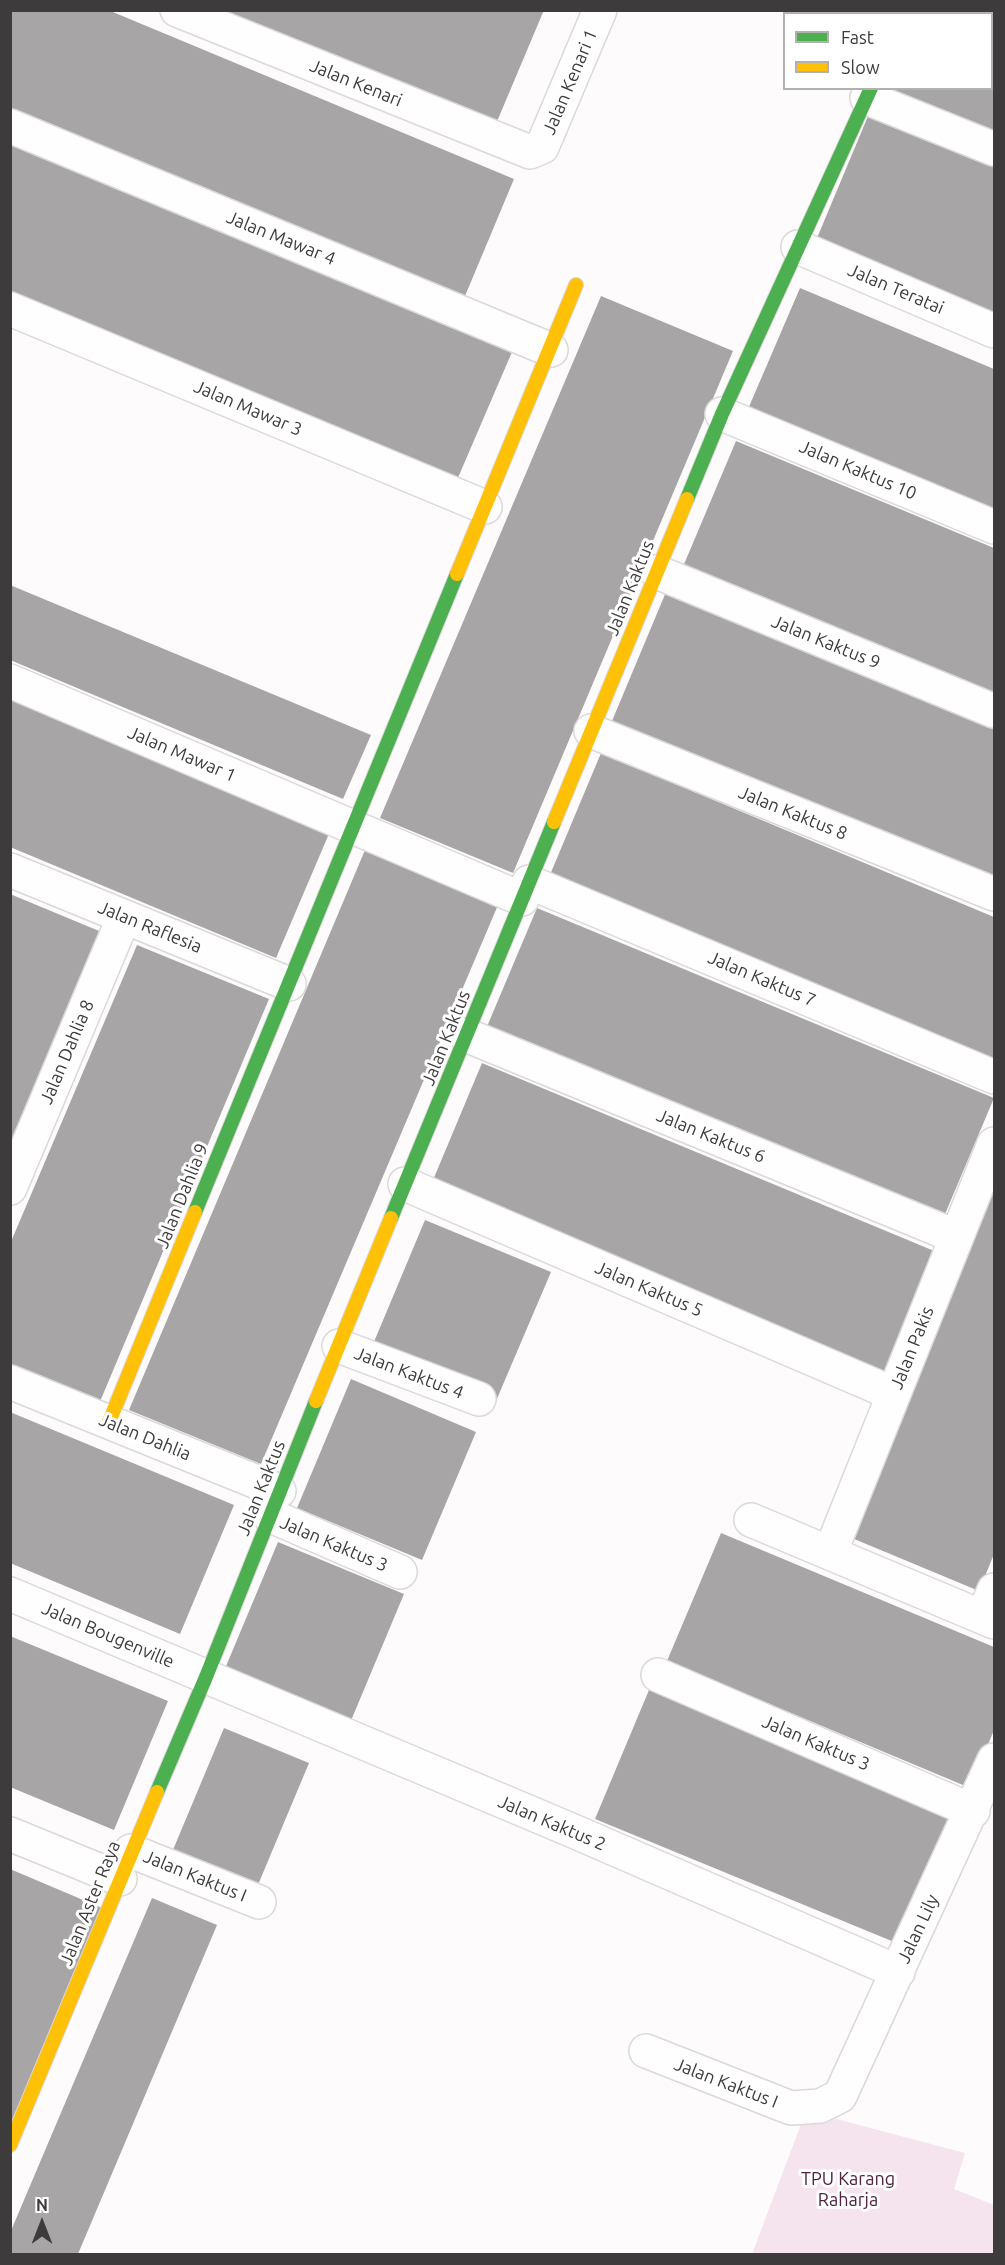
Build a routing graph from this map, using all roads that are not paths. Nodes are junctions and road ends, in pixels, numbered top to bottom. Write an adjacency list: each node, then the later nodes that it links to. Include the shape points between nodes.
1 (177, 10): 6 (street, Jalan Kenari, via 523,151)
2 (600, 10): 6 (street, Jalan Kenari 1)
3 (869, 93): 5 (street); 7 (street, Jalan Kaktus)
4 (10, 126): 11 (street, Jalan Mawar 4)
5 (994, 149)
6 (537, 151)
7 (798, 247): 10 (street, Jalan Teratai); 12 (street, Jalan Kaktus)
8 (576, 285): 11 (street, Jalan Dahlia 9)
9 (10, 309): 13 (street, Jalan Mawar 3)
10 (994, 332)
11 (550, 350): 13 (street, Jalan Dahlia 9)
12 (722, 414): 14 (street, Jalan Kaktus 10); 15 (street, Jalan Kaktus)
13 (485, 507): 19 (street, Jalan Dahlia 9)
14 (994, 527)
15 (657, 572): 17 (street, Jalan Kaktus 9); 18 (street, Jalan Kaktus)
16 (10, 681): 19 (street, Jalan Mawar 1)
17 (994, 711)
18 (591, 731): 21 (street, Jalan Kaktus); 22 (street, Jalan Kaktus 8)
19 (354, 827): 21 (street, Jalan Mawar 1); 24 (street, Jalan Dahlia 9)
20 (10, 870): 23 (street, Jalan Raflesia)
21 (526, 891): 25 (street, Jalan Kaktus); 26 (street, Jalan Kaktus 7)
22 (994, 894)
23 (124, 917): 24 (street, Jalan Raflesia); 29 (street, Jalan Dahlia 8)
24 (289, 984): 35 (street, Jalan Dahlia 9)
25 (466, 1035): 28 (street, Jalan Kaktus); 30 (street, Jalan Kaktus 6)
26 (994, 1077)
27 (994, 1144): 30 (street, Jalan Pakis)
28 (405, 1184): 31 (street, Jalan Kaktus); 33 (street, Jalan Kaktus 5)
29 (10, 1188)
30 (957, 1237): 33 (street, Jalan Pakis)
31 (339, 1346): 34 (street, Jalan Kaktus 4); 36 (street, Jalan Kaktus)
32 (10, 1382): 35 (street, Jalan Dahlia)
33 (894, 1394): 38 (street, Jalan Pakis)
34 (479, 1399)
35 (109, 1422): 36 (street, Jalan Dahlia)
36 (274, 1503): 39 (street, Jalan Kaktus 3); 43 (street, Jalan Kaktus)
37 (751, 1520): 38 (street)
38 (830, 1553): 41 (street)
39 (400, 1572)
40 (10, 1594): 43 (street, Jalan Bougenville)
41 (991, 1610)
42 (658, 1675): 45 (street, Jalan Kaktus 3)
43 (206, 1677): 47 (street, Jalan Aster Raya); 49 (street, Jalan Kaktus 2)
44 (994, 1760): 45 (street, Jalan Lily)
45 (973, 1810): 49 (street, Jalan Lily)
46 (10, 1834): 47 (street, Jalan Kaktus I)
47 (125, 1865): 48 (street, Jalan Kaktus I); 52 (street, Jalan Aster Raya)
48 (259, 1902)
49 (897, 1972): 51 (street, Jalan Lily)
50 (646, 2051): 51 (street, Jalan Kaktus I, via 791,2108 820,2106)
51 (840, 2096)
52 (10, 2145)

